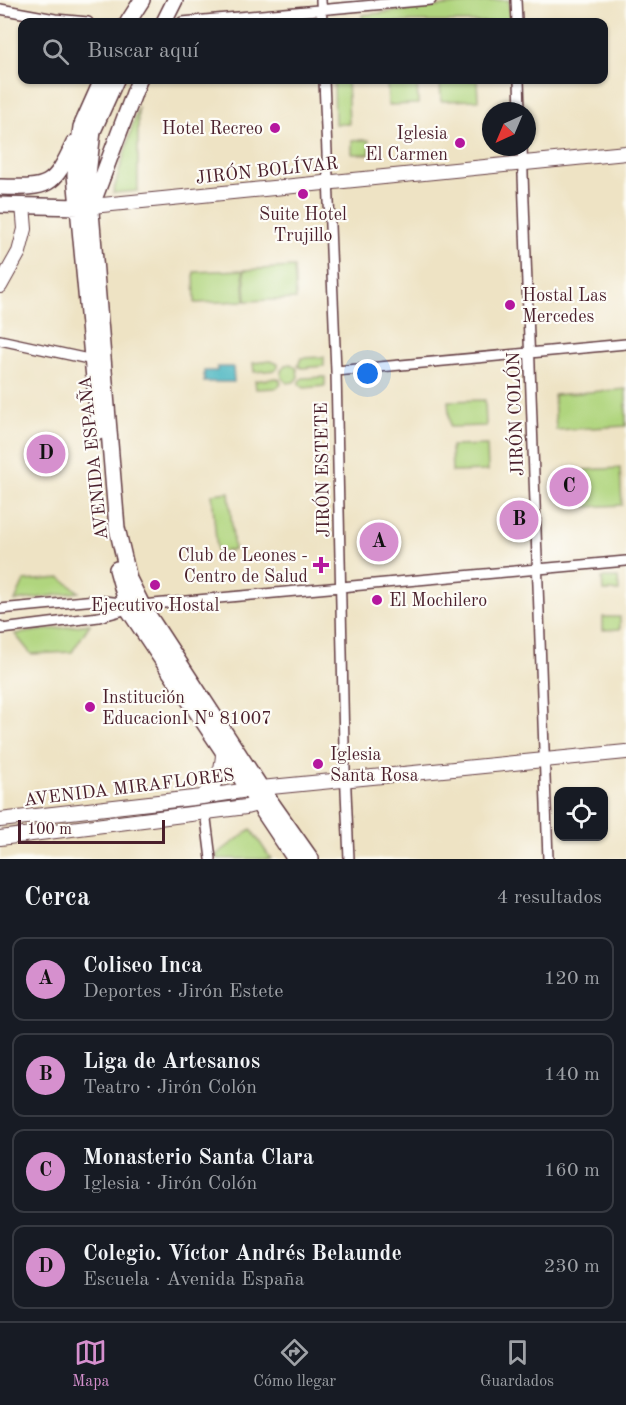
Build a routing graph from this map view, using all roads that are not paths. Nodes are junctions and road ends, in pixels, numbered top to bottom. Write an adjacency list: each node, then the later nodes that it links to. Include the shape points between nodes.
1 (142, 0): 9 (main road)
2 (175, 0): 10 (main road)
3 (321, 0): 7 (street)
4 (431, 0): 7 (street)
5 (516, 0): 13 (street)
6 (0, 9): 8 (street)
7 (321, 11): 11 (street); 12 (street)
8 (45, 18)
9 (131, 18)
10 (166, 18)
11 (233, 18)
12 (322, 18)
13 (517, 18)
14 (100, 84): 20 (main road, AVENIDA ESPAÑA)
15 (114, 84): 28 (main road, via 93,131)
16 (137, 84): 28 (main road, AVENIDA ESPAÑA)
17 (324, 84): 24 (street, JIRÓN ESTETE)
18 (519, 84): 19 (street)
19 (520, 102)
20 (81, 126): 25 (main road, via 57,177 46,186); 28 (main road, AVENIDA ESPAÑA, via 75,175)
21 (626, 153): 23 (street, JIRÓN BOLÍVAR)
22 (522, 156): 23 (street, JIRÓN COLÓN)
23 (522, 164): 24 (street, JIRÓN BOLÍVAR); 32 (street, JIRÓN COLÓN)
24 (328, 182): 28 (street, JIRÓN BOLÍVAR); 34 (street, JIRÓN ESTETE)
25 (0, 187)
26 (0, 205): 27 (main road)
27 (23, 205): 28 (main road); 29 (street, via 25,229 19,252)
28 (85, 208): 33 (main road, AVENIDA ESPAÑA); 38 (main road, AVENIDA ESPAÑA, via 117,528)
29 (0, 286)
30 (0, 340): 33 (street)
31 (626, 344): 32 (street)
32 (529, 354): 34 (street); 36 (street, JIRÓN COLÓN)
33 (93, 360): 38 (main road, AVENIDA ESPAÑA, via 108,534)
34 (336, 371): 37 (street, JIRÓN ESTETE)
35 (626, 561): 36 (street)
36 (537, 568): 37 (street); 43 (street, JIRÓN COLÓN)
37 (342, 587): 38 (street); 44 (street, JIRÓN ESTETE)
38 (132, 606): 39 (street, via 96,600); 40 (street, via 99,617 2,629); 41 (main road, AVENIDA ESPAÑA); 45 (main road, AVENIDA ESPAÑA)
39 (0, 609)
40 (0, 626)
41 (223, 752): 45 (main road, AVENIDA ESPAÑA); 46 (street, via 219,778)
42 (626, 752): 43 (street, AVENIDA MIRAFLORES)
43 (544, 759): 44 (street, AVENIDA MIRAFLORES); 53 (street, JIRÓN COLÓN)
44 (345, 779): 45 (street, AVENIDA MIRAFLORES); 52 (street, JIRÓN ESTETE)
45 (259, 796): 46 (street, AVENIDA MIRAFLORES); 50 (main road, AVENIDA ESPAÑA); 51 (main road, AVENIDA ESPAÑA)
46 (203, 804): 47 (street, AVENIDA MIRAFLORES); 48 (street, AVENIDA MIRAFLORES); 49 (street)
47 (0, 820)
48 (0, 838)
49 (211, 859)
50 (295, 859)
51 (311, 859)
52 (349, 859)
53 (548, 859)

